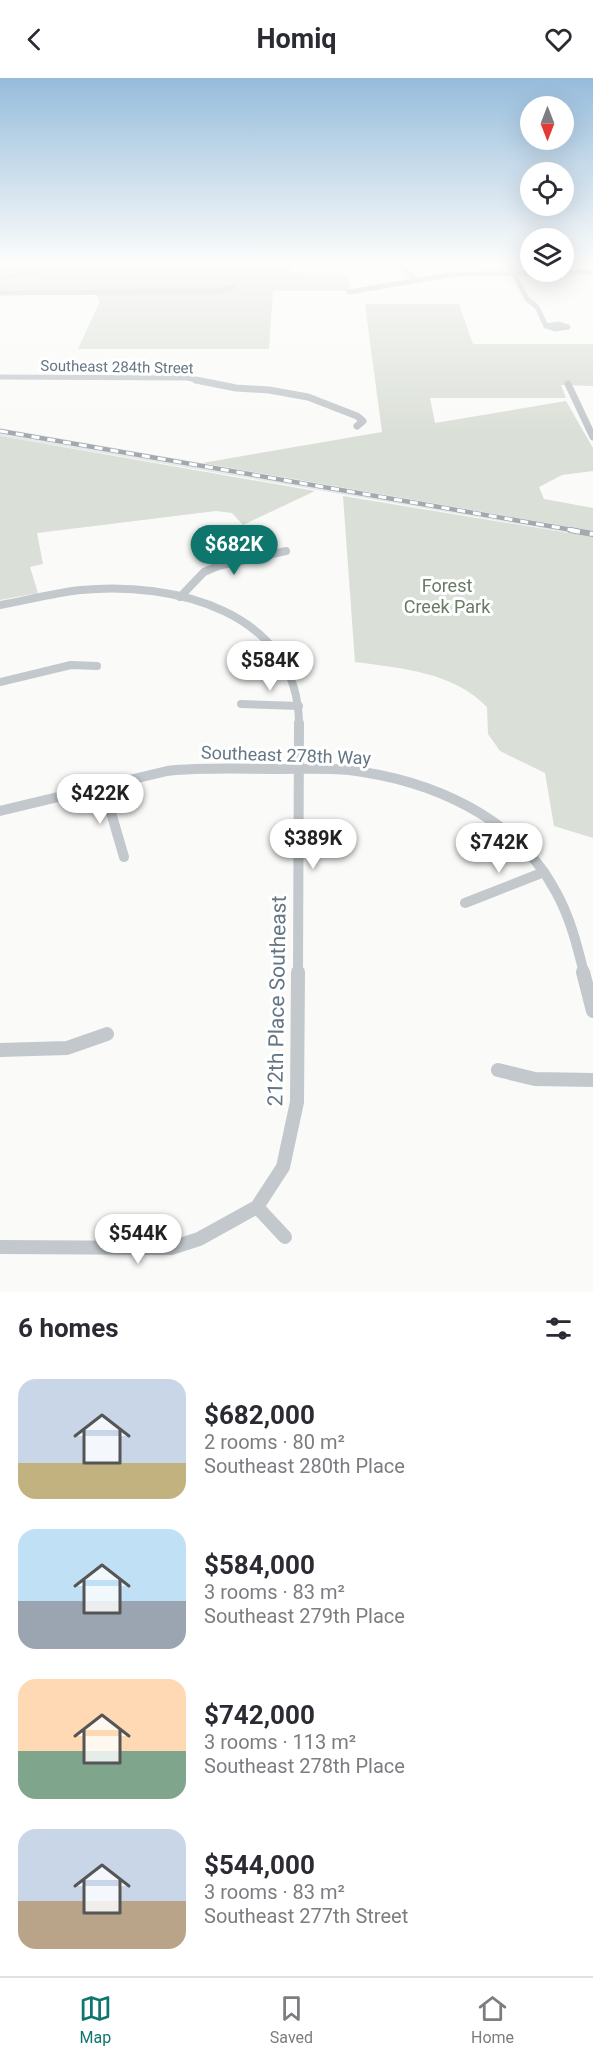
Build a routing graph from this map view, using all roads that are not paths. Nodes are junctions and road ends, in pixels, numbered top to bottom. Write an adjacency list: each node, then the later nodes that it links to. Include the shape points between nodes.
1 (543, 321): 2 (street)
2 (546, 326)
3 (0, 377): 5 (street, Southeast 284th Street, via 186,378 308,397 357,416 363,421)
4 (568, 384): 6 (street)
5 (357, 426)
6 (593, 437)
7 (286, 551): 8 (street, via 204,572)
8 (180, 597): 9 (street, 212th Place Southeast, via 152,592 81,590); 13 (street, 212th Place Southeast, via 208,604 253,628 287,667)
9 (0, 605)
10 (97, 666): 11 (street, via 71,665)
11 (0, 682)
12 (240, 704): 13 (street)
13 (299, 706): 14 (street, 212th Place Southeast)
14 (298, 768): 15 (street, Southeast 278th Way, via 194,768); 18 (street, Southeast 278th Way, via 370,772 444,793 471,806 504,830); 25 (street, 212th Place Southeast, via 297,1102 284,1167)
15 (103, 784): 16 (street, Southeast 278th Way); 17 (street)
16 (0, 811)
17 (124, 857)
18 (544, 872): 19 (street); 20 (street, Southeast 278th Way, via 569,922)
19 (465, 903)
20 (593, 1011)
21 (107, 1034): 22 (street, via 67,1050)
22 (0, 1050)
23 (498, 1070): 24 (street, via 535,1079)
24 (593, 1080)
25 (257, 1208): 26 (street); 27 (street, via 199,1239 171,1248)
26 (285, 1237)
27 (0, 1247)

